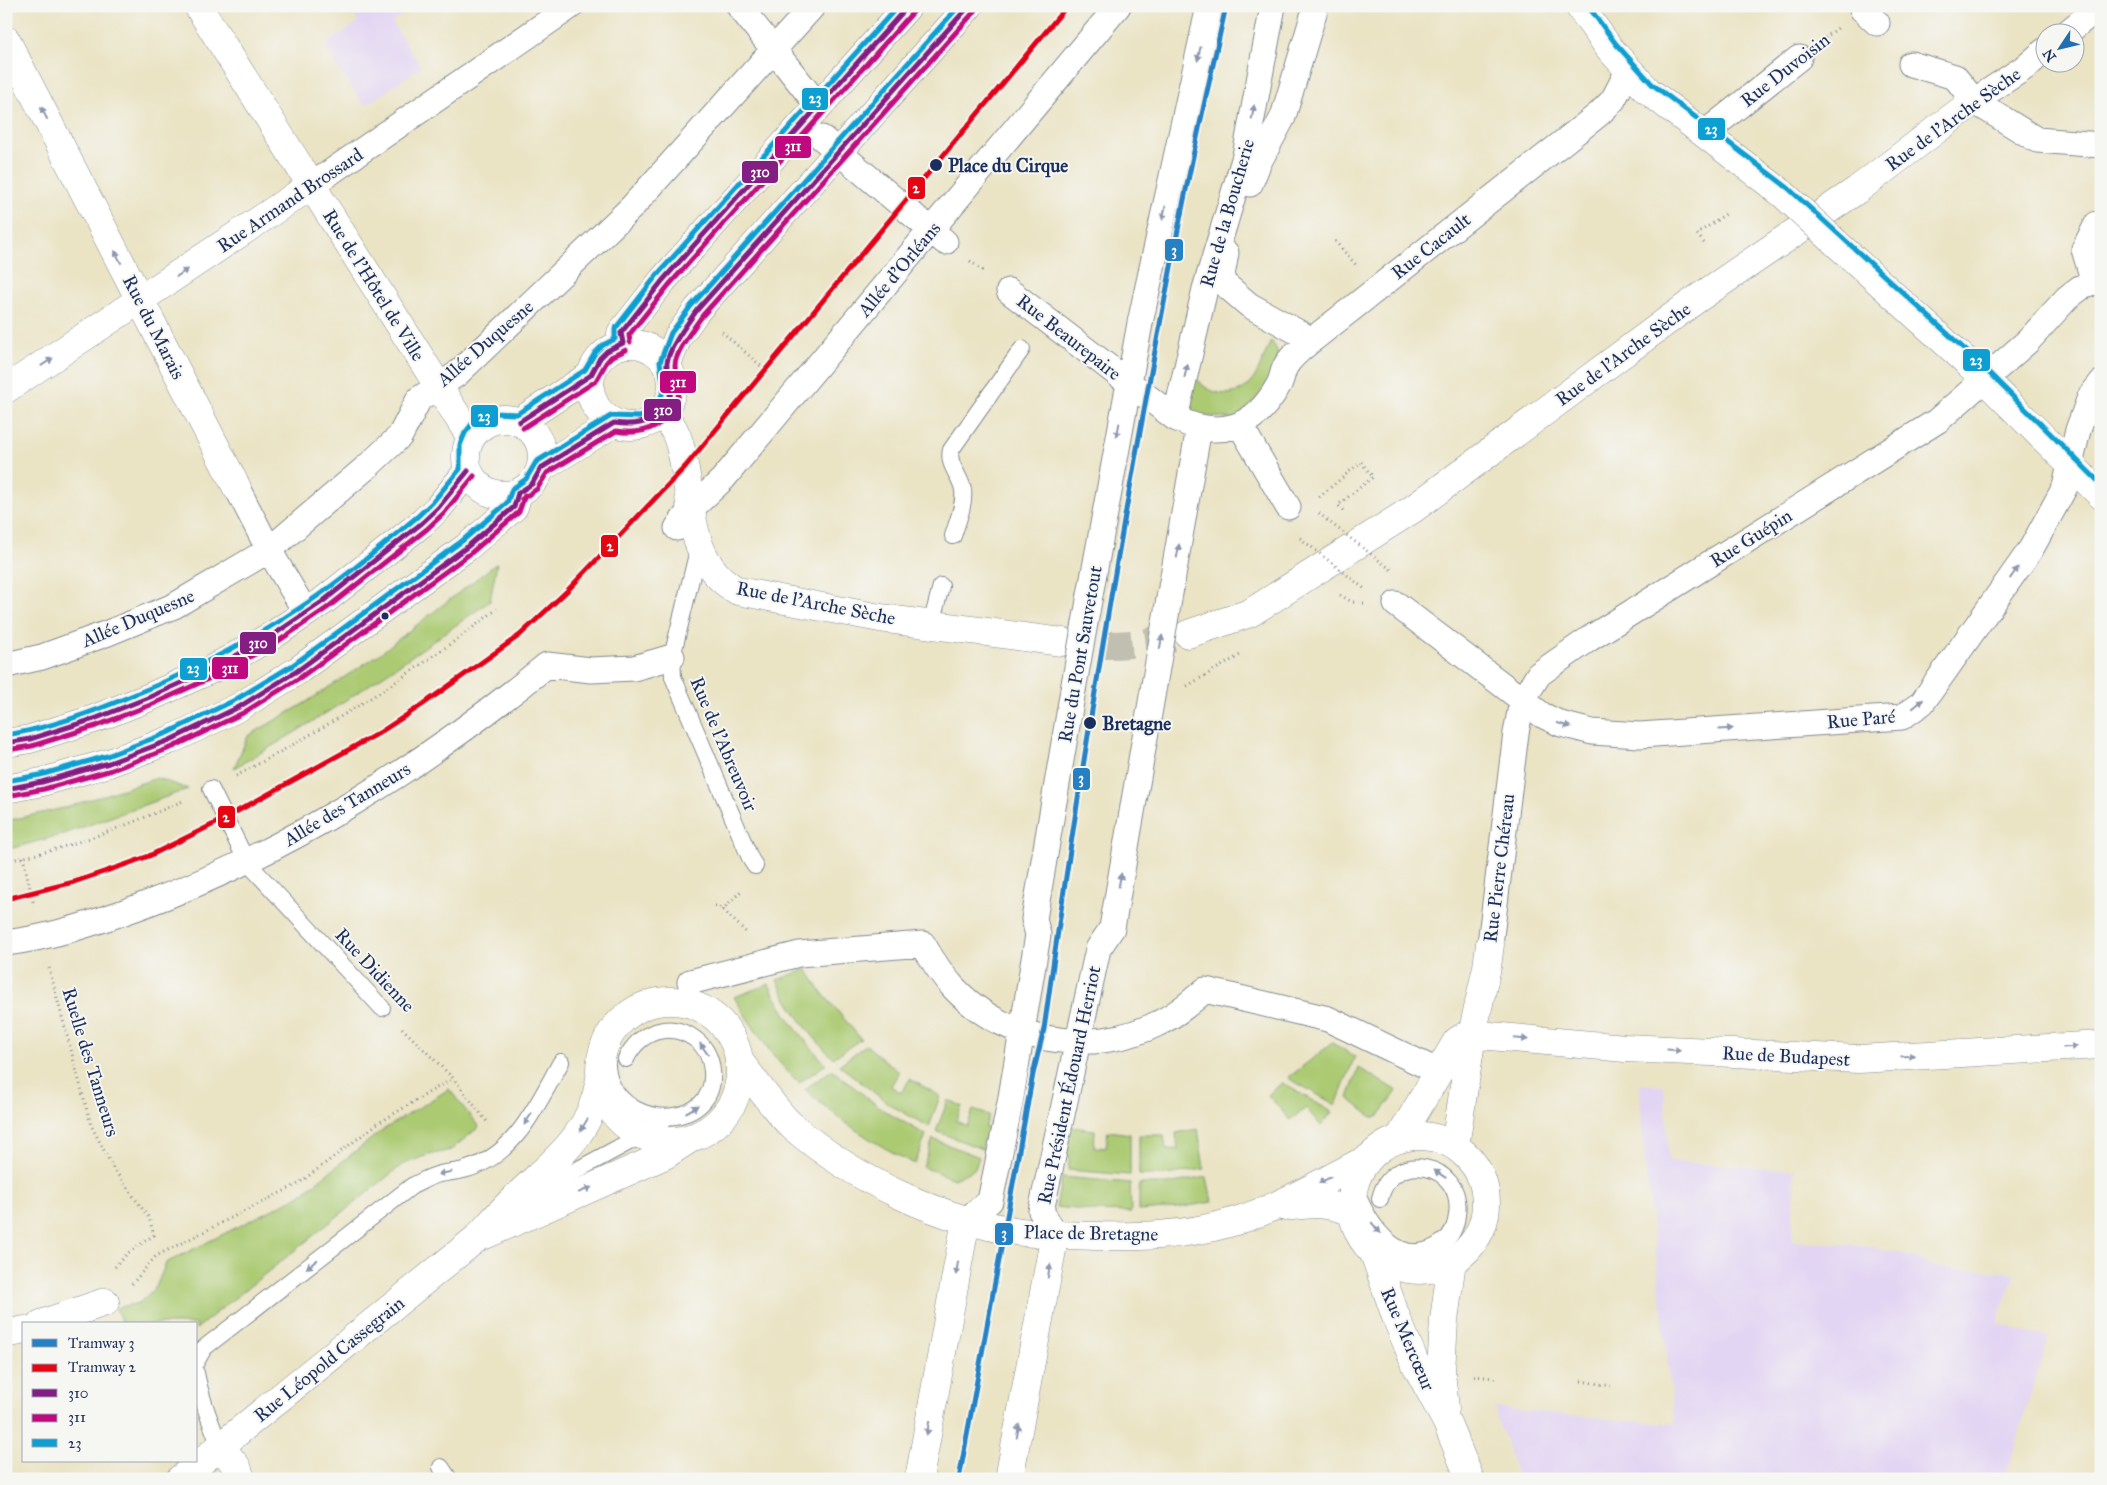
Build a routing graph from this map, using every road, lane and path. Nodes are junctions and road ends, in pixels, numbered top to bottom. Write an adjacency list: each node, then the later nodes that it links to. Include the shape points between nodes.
1 (198, 6): 26 (street, Rue de l'Hôtel de Ville)
2 (571, 6): 26 (street, Rue Armand Brossard)
3 (739, 6): 16 (street)
4 (813, 6): 16 (street, Allée Duquesne)
5 (908, 6): 22 (street)
6 (970, 6): 37 (street, via 697,310 678,337)
7 (1118, 6): 29 (street, Allée d'Orléans)
8 (1209, 6): 40 (street, one-way to 40)
9 (1273, 6): 45 (street, Rue de la Boucherie, one-way to 9, via 1205,289 1245,156)
10 (1316, 6): 34 (street, Rue de la Boucherie, via 1283,117 1234,221 1221,281 1249,305)
11 (1579, 6): 20 (street)
12 (2100, 6): 14 (street)
13 (1868, 13): 17 (path, Rue Duvoisin)
14 (2080, 22)
15 (6, 40): 33 (street, Rue du Marais, one-way to 15)
16 (774, 52): 22 (street); 42 (street, Allée Duquesne, via 631,208 457,374)
17 (1799, 58): 23 (street, Rue Duvoisin)
18 (2034, 60): 21 (street, Rue de l'Arche Sèche)
19 (1910, 64): 21 (street, via 1955,77)
20 (1628, 71): 23 (street, via 1647,90); 34 (street, Rue Cacault, via 1613,100 1599,114)
21 (1974, 101): 25 (street, via 2037,140); 74 (street, Rue de l'Arche Sèche, via 1857,190 1694,301 1413,509 1250,613)
22 (820, 105): 35 (street, via 663,280 621,333)
23 (1705, 133): 39 (street, bridge, via 1783,194)
24 (822, 138): 29 (street)
25 (2101, 145)
26 (312, 186): 33 (street, Rue Armand Brossard, one-way to 26); 42 (street, Rue de l'Hôtel de Ville)
27 (1727, 213): 30 (path, via 1697,234)
28 (2097, 224): 31 (street, via 2084,249)
29 (938, 237): 32 (path); 59 (street, Allée d'Orléans)
30 (1704, 243)
31 (2097, 282): 39 (street, Rue Guépin, via 2080,288 2067,298 2028,341)
32 (1009, 291): 40 (street, Rue Beaurepaire)
33 (141, 300): 43 (street, Rue Armand Brossard, one-way to 33); 54 (street, Rue du Marais)
34 (1312, 340): 48 (street, Rue Cacault, via 1291,358 1280,383 1262,408)
35 (623, 343): 37 (street, via 647,347); 38 (street, via 600,358)
36 (1022, 349): 61 (lane, via 951,450 951,463 963,493)
37 (667, 364): 44 (street, via 673,385 667,406)
38 (591, 375): 46 (street); 47 (street, via 594,405)
39 (1985, 380): 51 (street); 80 (street, Rue Guépin, via 1937,421 1589,639 1539,674)
40 (1128, 383): 45 (street, Rue Beaurepaire); 95 (street, Rue du Pont Sauvetout, one-way to 95, bridge, via 1034,918 1038,934)
41 (2101, 383): 51 (street, Rue Paré, via 2090,398)
42 (438, 386): 50 (street, Rue de l'Hôtel de Ville); 64 (street, Allée Duquesne, via 419,399 400,436)
43 (6, 389)
44 (660, 415): 47 (street, via 638,426); 59 (street, Rue de l'Arche Sèche, via 672,426 685,467)
45 (1175, 418): 49 (street, Rue Beaurepaire)
46 (519, 422): 50 (street, via 498,419 481,426); 52 (street, via 537,437)
47 (614, 423): 52 (street)
48 (1240, 425): 49 (street, via 1218,430); 57 (street)
49 (1199, 428): 97 (street, Rue Président Édouard Herriot, one-way to 49, bridge, via 1098,949 1112,928)
50 (470, 436): 53 (street, via 466,451)
51 (2069, 464): 56 (street); 80 (street, Rue Paré, one-way to 51, via 1561,724 1592,732 1640,735 1902,717 1922,703 2031,549 2065,487)
52 (541, 468): 55 (street, via 532,484)
53 (468, 471): 55 (street, via 484,491 507,496); 72 (street, via 422,523)
54 (237, 488): 64 (street, Rue du Marais)
55 (518, 493): 83 (street, via 514,507 467,547 305,666 239,707 170,740 109,763)
56 (2101, 496)
57 (1288, 507): 58 (path, via 1308,505 1361,462 1373,477 1338,505)
58 (1347, 515)
59 (684, 519): 63 (street, Rue de l'Arche Sèche)
60 (1327, 520): 65 (path, bridge)
61 (954, 536)
62 (1300, 538): 67 (path, bridge)
63 (699, 546): 73 (street, Rue de l'Arche Sèche, via 715,574 738,591); 77 (lane, Rue de l'Abreuvoir)
64 (269, 550): 72 (street, Rue du Marais); 78 (street, Allée Duquesne, via 174,606 108,633)
65 (1394, 572)
66 (941, 586): 73 (lane)
67 (1366, 590)
68 (1332, 600): 69 (path, via 1340,595 1352,602)
69 (1368, 603)
70 (1396, 604): 80 (street, Rue Paré)
71 (497, 609): 82 (path, via 431,658 340,718)
72 (306, 613): 81 (street, via 214,668 150,697 85,722)
73 (931, 625): 75 (street, Rue de l'Arche Sèche)
74 (1188, 634)
75 (1062, 642)
76 (1247, 650): 79 (path)
77 (672, 657): 86 (street, Allée des Tanneurs, via 634,668 591,670 547,665 492,711 384,783); 87 (lane, Rue de l'Abreuvoir, via 674,677)
78 (6, 665)
79 (1179, 691)
80 (1522, 701): 92 (street, Rue Pierre Chéreau)
81 (6, 743)
82 (210, 788): 84 (path, via 116,829); 86 (lane, Rue Didienne)
83 (6, 789)
84 (23, 857): 85 (path); 90 (path, Ruelle des Tanneurs)
85 (6, 861)
86 (248, 862): 90 (street, Allée des Tanneurs, via 188,889 91,924); 94 (lane, Rue Didienne)
87 (755, 866)
88 (715, 906): 89 (path, via 719,906)
89 (748, 934)
90 (41, 938): 91 (street, Allée des Tanneurs); 124 (path, Ruelle des Tanneurs, via 91,1125 114,1168 149,1218 154,1235 118,1262 109,1275)
91 (6, 943)
92 (1490, 944): 96 (street, Rue Pierre Chéreau)
93 (690, 982): 95 (street, via 799,954 923,944 937,968 968,1001 998,1022)
94 (382, 1008): 103 (path, Rue Didienne)
95 (1022, 1032): 97 (street, via 1050,1040); 117 (street, Rue du Pont Sauvetout, via 990,1201)
96 (1472, 1034): 98 (street, Rue de Budapest, one-way to 98, via 1625,1048 1859,1059); 102 (street, via 1457,1041); 112 (street, Rue Pierre Chéreau)
97 (1078, 1042): 102 (street, via 1134,1034 1160,1023 1205,990 1328,1019); 120 (street, Rue Président Édouard Herriot, via 1041,1211)
98 (2101, 1045)
99 (616, 1051): 100 (street, via 613,1030 634,1011 661,1002 676,1002 690,1004 716,1018 732,1042); 104 (street, Rue Léopold Cassegrain, via 600,1067); 106 (lane, via 610,1081 620,1098 634,1110 652,1117); 106 (lane, one-way to 99, via 698,1106 708,1094 713,1076 705,1048 690,1035 662,1029)
100 (739, 1061): 105 (street, via 738,1084); 107 (street, Place de Bretagne)
101 (562, 1062): 128 (lane, one-way to 128, via 520,1131 491,1158 467,1169 438,1174 412,1186 204,1348)
102 (1439, 1072): 111 (street)
103 (453, 1078): 108 (path, Rue Didienne); 124 (path, via 378,1124 298,1184 156,1256 130,1287)
104 (600, 1079): 109 (street, via 610,1107 629,1128); 121 (street, Rue Léopold Cassegrain, one-way to 121, via 597,1099 575,1139)
105 (727, 1111): 107 (street, Place de Bretagne, via 747,1108); 110 (street, via 718,1123)
106 (671, 1117): 109 (lane, Rue Léopold Cassegrain, via 658,1122)
107 (790, 1124): 117 (street, Place de Bretagne, via 817,1146 872,1181)
108 (493, 1129)
109 (642, 1135): 110 (street, via 665,1141); 118 (lane, Rue Léopold Cassegrain, via 566,1176)
110 (690, 1138): 118 (street, Rue Léopold Cassegrain, one-way to 110, via 665,1155)
111 (1398, 1139): 112 (street, via 1433,1137); 113 (street)
112 (1455, 1146): 123 (street, via 1472,1162 1483,1182 1486,1205 1481,1227 1470,1247)
113 (1369, 1158): 114 (street, via 1360,1170); 116 (street, Place de Bretagne, one-way to 116)
114 (1353, 1199): 116 (street, Place de Bretagne, via 1337,1206 1315,1202); 119 (lane, one-way to 119, via 1360,1203 1388,1242 1397,1247 1414,1252 1430,1250); 122 (street, via 1360,1234)
115 (1380, 1199): 119 (lane, one-way to 115, via 1458,1199 1451,1184 1439,1172 1423,1167 1399,1172 1381,1190)
116 (1266, 1210): 120 (street, Place de Bretagne, via 1191,1232 1144,1237)
117 (966, 1220): 120 (street, Place de Bretagne, via 1023,1232); 136 (street, one-way to 136)
118 (509, 1224): 121 (street, Rue Léopold Cassegrain)
119 (1451, 1233): 123 (lane)
120 (1056, 1234): 137 (street, Rue Président Édouard Herriot, one-way to 120)
121 (477, 1238): 133 (street, Rue Léopold Cassegrain)
122 (1374, 1253): 123 (street, via 1410,1269); 132 (street, Rue Mercœur, via 1416,1364)
123 (1444, 1264): 132 (street, Rue Mercœur, via 1441,1372)
124 (105, 1302): 125 (street)
125 (48, 1322)
126 (22, 1330): 127 (street)
127 (6, 1332)
128 (198, 1358)
129 (1581, 1381): 131 (path)
130 (198, 1382): 133 (lane)
131 (1611, 1386)
132 (1447, 1423): 138 (street, Rue Mercœur)
133 (220, 1446): 134 (street, Rue Léopold Cassegrain); 135 (street)
134 (180, 1479)
135 (241, 1479)
136 (919, 1479)
137 (1009, 1479)
138 (1470, 1479)

